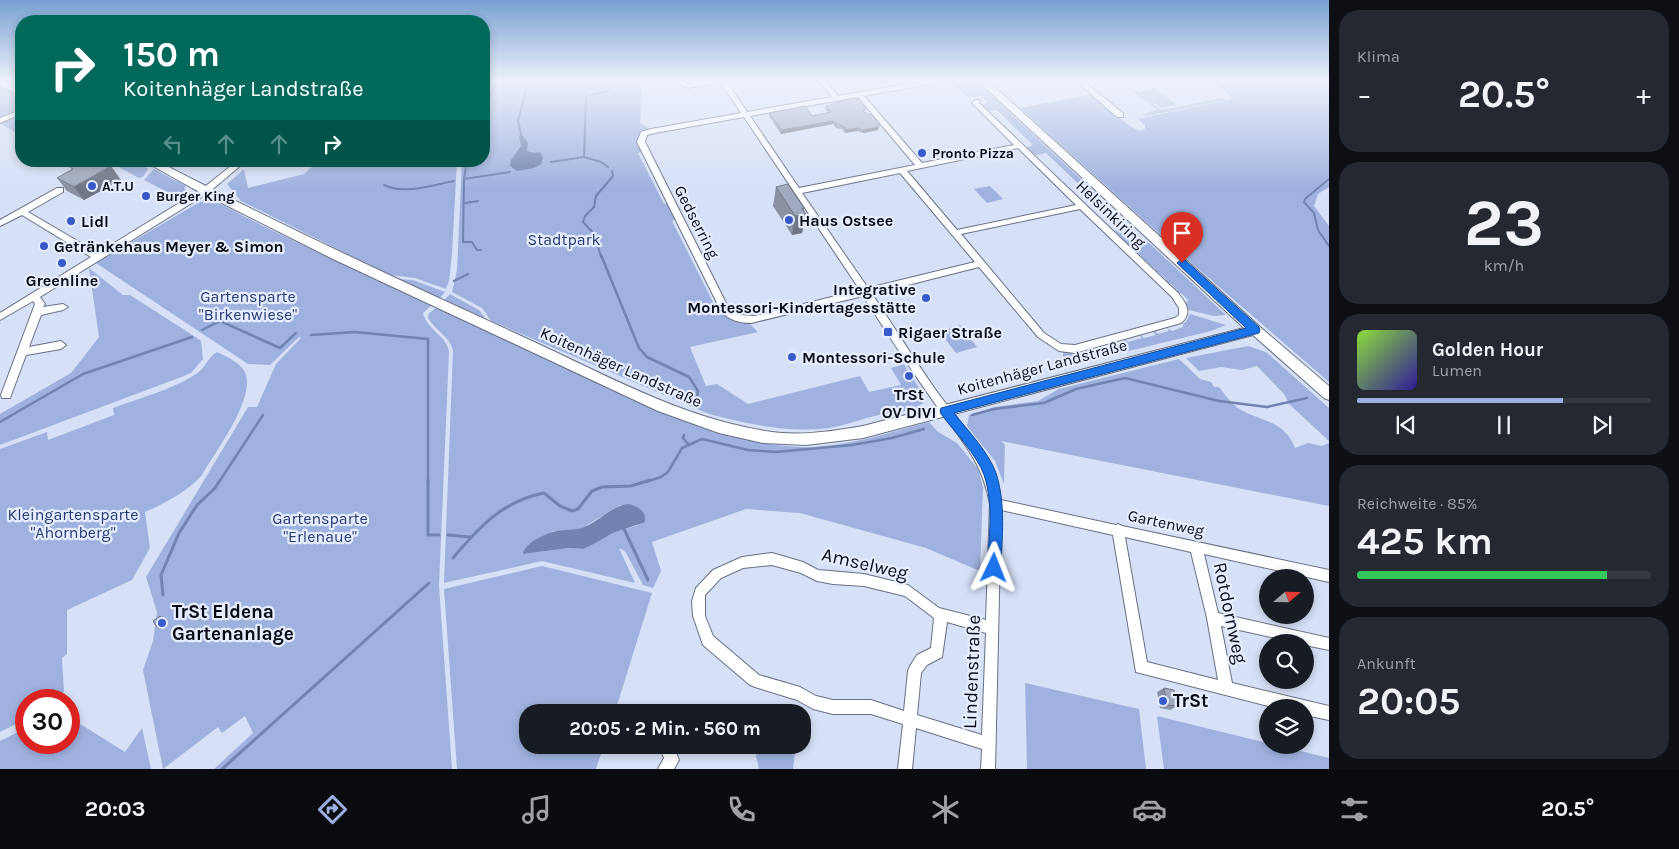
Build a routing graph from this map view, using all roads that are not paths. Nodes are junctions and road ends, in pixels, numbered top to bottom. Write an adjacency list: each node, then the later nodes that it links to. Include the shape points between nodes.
1 (12, 116): 7 (street)
2 (736, 116): 22 (street, Gedserring, via 654,131 644,134 641,139 726,313 737,319 751,320)
3 (747, 116): 15 (street)
4 (878, 116): 9 (street)
5 (988, 116): 8 (street, Helsinkiring)
6 (1021, 116): 27 (main road)
7 (0, 121)
8 (1019, 146): 9 (street); 16 (street, Helsinkiring)
9 (920, 166): 12 (street)
10 (160, 167): 14 (main road, Koitenhäger Landstraße)
11 (235, 167): 14 (street)
12 (902, 170): 15 (street); 19 (street)
13 (60, 190): 17 (street)
14 (205, 191): 20 (street); 32 (main road, Koitenhäger Landstraße, via 380,278 705,423 790,441 827,439)
15 (798, 191): 22 (street)
16 (1081, 206): 19 (street); 21 (street, Helsinkiring, via 1175,296 1182,304 1182,318 1075,349 1059,347 1040,335)
17 (22, 212): 18 (street); 20 (street)
18 (0, 223)
19 (955, 234): 21 (street)
20 (98, 256): 23 (street)
21 (981, 264): 22 (street)
22 (867, 292): 32 (street)
23 (35, 296): 25 (street, via 40,304); 26 (street)
24 (63, 306): 25 (street)
25 (37, 312): 29 (street)
26 (0, 317)
27 (1255, 330): 30 (main road); 32 (main road, Koitenhäger Landstraße)
28 (61, 345): 29 (street)
29 (22, 352): 31 (street)
30 (1329, 394)
31 (6, 395)
32 (945, 411): 33 (street, Lindenstraße, via 990,473)
33 (996, 504): 34 (street, Gartenweg); 39 (street, Lindenstraße)
34 (1118, 530): 35 (street, Gartenweg); 41 (street, via 1141,667)
35 (1196, 546): 36 (street, Gartenweg); 38 (street, Rotdornweg)
36 (1329, 576)
37 (941, 615): 39 (street, Amselweg); 45 (street, via 937,652 922,660 915,671); 45 (street, Amselweg, via 908,591 864,580 817,575 772,559 731,566 717,574 700,592 699,616 708,640 755,680 800,694 813,702 872,707)
38 (1214, 618): 40 (street); 41 (street, Rotdornweg)
39 (992, 628): 46 (street, Lindenstraße)
40 (1329, 644)
41 (1226, 688): 42 (street)
42 (1269, 699)
43 (1314, 710): 44 (street)
44 (1329, 713)
45 (910, 719): 46 (street, Amselweg); 49 (street)
46 (989, 744): 50 (street, Lindenstraße)
47 (670, 754): 48 (street, via 672,760)
48 (665, 769)
49 (905, 769)
50 (988, 769)

